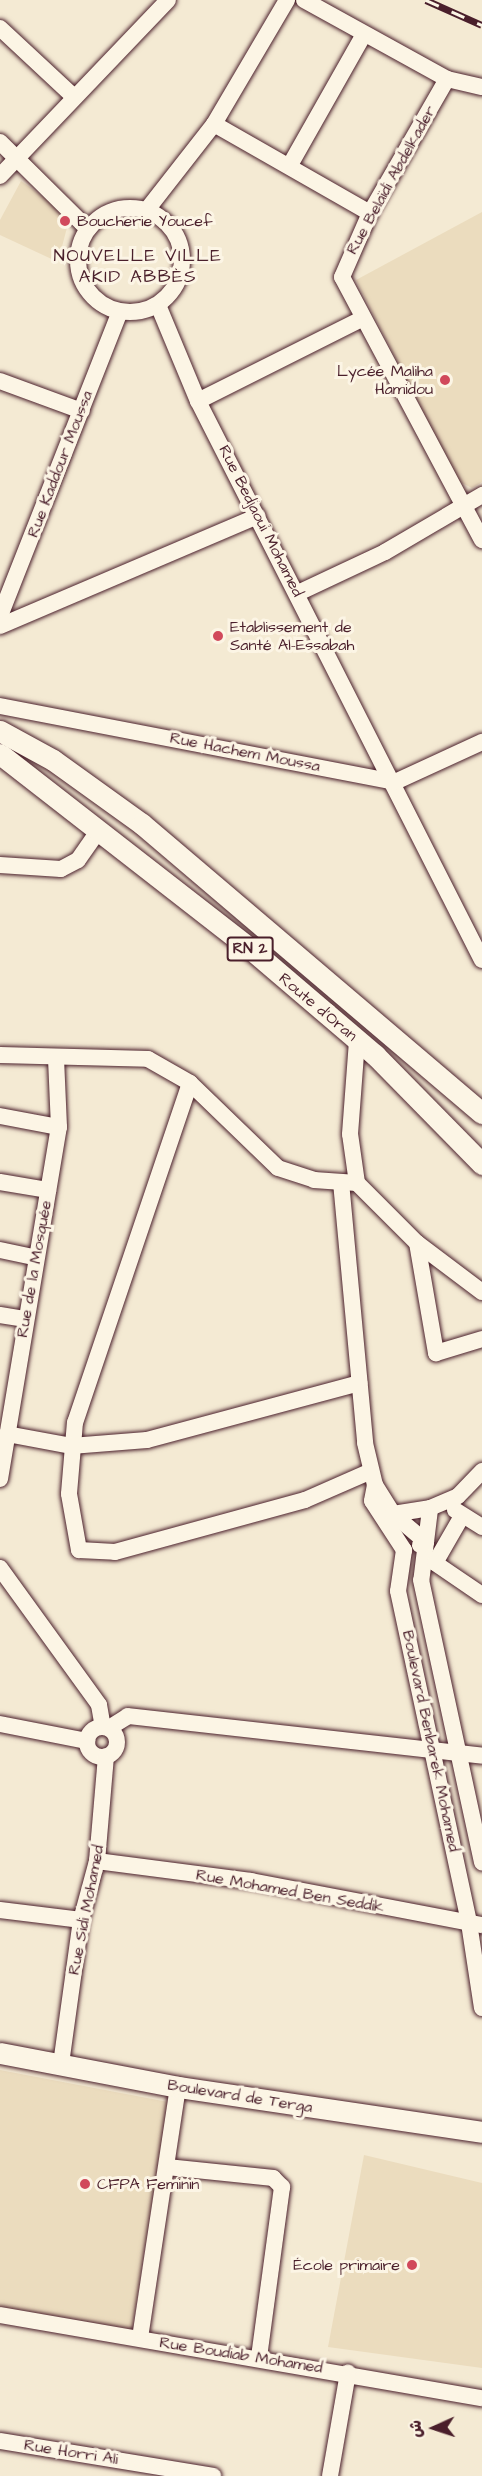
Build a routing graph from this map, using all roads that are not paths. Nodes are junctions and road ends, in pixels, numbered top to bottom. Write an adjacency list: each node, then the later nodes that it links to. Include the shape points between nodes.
1 (168, 0): 8 (street)
2 (287, 0): 9 (street)
3 (304, 0): 5 (street)
4 (0, 28): 8 (street)
5 (364, 34): 6 (street); 12 (street)
6 (447, 79): 7 (street); 15 (street, Rue Belaïdi Abdelkader)
7 (482, 87)
8 (73, 96): 11 (street)
9 (214, 124): 12 (street); 14 (street)
10 (0, 142): 11 (street)
11 (16, 158): 13 (street); 16 (street)
12 (290, 165): 15 (street)
13 (0, 176)
14 (147, 211): 16 (street, via 116,210); 17 (street, via 171,228 181,254 178,281)
15 (370, 213): 19 (street, Rue Belaïdi Abdelkader, via 341,273)
16 (87, 229): 18 (street, via 78,259 82,283 93,297)
17 (158, 305): 18 (street); 21 (street, Rue Bedjaoui Mohamed)
18 (120, 312): 22 (street, Rue Kaddour Moussa)
19 (360, 320): 21 (street); 24 (street, Rue Belaïdi Abdelkader)
20 (0, 381): 22 (street)
21 (198, 401): 25 (street, Rue Bedjaoui Mohamed)
22 (82, 411): 28 (street, Rue Kaddour Moussa)
23 (482, 495): 24 (street)
24 (464, 504): 26 (street, Rue Belaïdi Abdelkader); 27 (street, via 385,552)
25 (258, 516): 27 (street, Rue Bedjaoui Mohamed); 29 (street)
26 (482, 540)
27 (298, 592): 34 (street, Rue Bedjaoui Mohamed)
28 (0, 616)
29 (0, 626)
30 (0, 706): 34 (street, Rue Hachem Moussa)
31 (0, 730): 42 (main road, Route d'Oran / RN 2, via 53,760 142,824)
32 (482, 742): 34 (street)
33 (0, 753): 35 (main road, Route d'Oran / RN 2)
34 (396, 782): 37 (street, Rue Bedjaoui Mohamed)
35 (99, 830): 36 (street, via 78,860 61,869); 38 (main road, Route d'Oran / RN 2)
36 (0, 865)
37 (482, 960)
38 (357, 1040): 45 (main road, Route d'Oran / RN 2); 47 (street)
39 (0, 1055): 40 (street)
40 (56, 1059): 41 (street, via 148,1059); 44 (street, Rue de la Mosquée)
41 (190, 1083): 47 (street, via 278,1168); 59 (street, via 96,1349)
42 (482, 1113)
43 (0, 1116): 44 (street)
44 (59, 1127): 48 (street, Rue de la Mosquée)
45 (482, 1164)
46 (0, 1182): 48 (street)
47 (349, 1182): 49 (street); 56 (street)
48 (48, 1190): 51 (street, Rue de la Mosquée)
49 (417, 1243): 52 (street); 55 (street, via 436,1353)
50 (0, 1250): 51 (street)
51 (34, 1257): 54 (street, Rue de la Mosquée)
52 (482, 1292)
53 (0, 1315): 54 (street)
54 (26, 1319): 57 (street, Rue de la Mosquée)
55 (482, 1339)
56 (360, 1383): 59 (street, via 147,1440); 61 (street)
57 (7, 1385): 58 (street, Rue de la Mosquée)
58 (7, 1434): 59 (street); 62 (street, Rue de la Mosquée)
59 (70, 1446): 61 (street, via 69,1494 79,1550 115,1552)
60 (482, 1471): 63 (street)
61 (373, 1478): 65 (street)
62 (0, 1479)
63 (438, 1505): 64 (street); 65 (street); 67 (street, Boulevard Benbarek Mohamed)
64 (462, 1516): 66 (street); 70 (street, via 435,1563)
65 (392, 1522): 67 (street); 68 (street)
66 (482, 1527)
67 (426, 1542): 68 (street); 76 (street, Boulevard Benbarek Mohamed, via 421,1580)
68 (404, 1550): 74 (street, Boulevard Benbarek Mohamed, via 398,1591)
69 (0, 1568): 72 (street, via 99,1705)
70 (482, 1595)
71 (0, 1724): 73 (street)
72 (106, 1727): 73 (street, via 92,1731); 74 (street, via 128,1716); 75 (street, via 117,1743)
73 (87, 1741): 75 (street, via 95,1755)
74 (433, 1748): 76 (street); 81 (street, Boulevard Benbarek Mohamed)
75 (106, 1756): 77 (street, Rue Sidi Mohamed)
76 (476, 1756): 78 (street, Boulevard Benbarek Mohamed)
77 (97, 1861): 80 (street, Rue Sidi Mohamed); 81 (street, Rue Mohamed Ben Seddik, via 251,1881)
78 (482, 1862)
79 (0, 1910): 80 (street)
80 (81, 1920): 84 (street, Rue Sidi Mohamed)
81 (476, 1924): 82 (street, Boulevard Benbarek Mohamed)
82 (482, 2008)
83 (0, 2053): 84 (main road, Boulevard de Terga)
84 (61, 2064): 85 (main road, Boulevard de Terga)
85 (178, 2087): 86 (main road, Boulevard de Terga); 87 (street)
86 (482, 2131)
87 (167, 2167): 89 (street); 90 (street, via 273,2178 282,2187)
88 (0, 2315): 89 (street, Rue Boudiab Mohamed)
89 (140, 2338): 90 (street, Rue Boudiab Mohamed)
90 (259, 2357): 91 (street, Rue Boudiab Mohamed)
91 (348, 2373): 92 (street, Rue Boudiab Mohamed); 95 (street)
92 (482, 2398)
93 (0, 2441): 94 (street, Rue Horri Ali)
94 (211, 2476)
95 (330, 2476)

